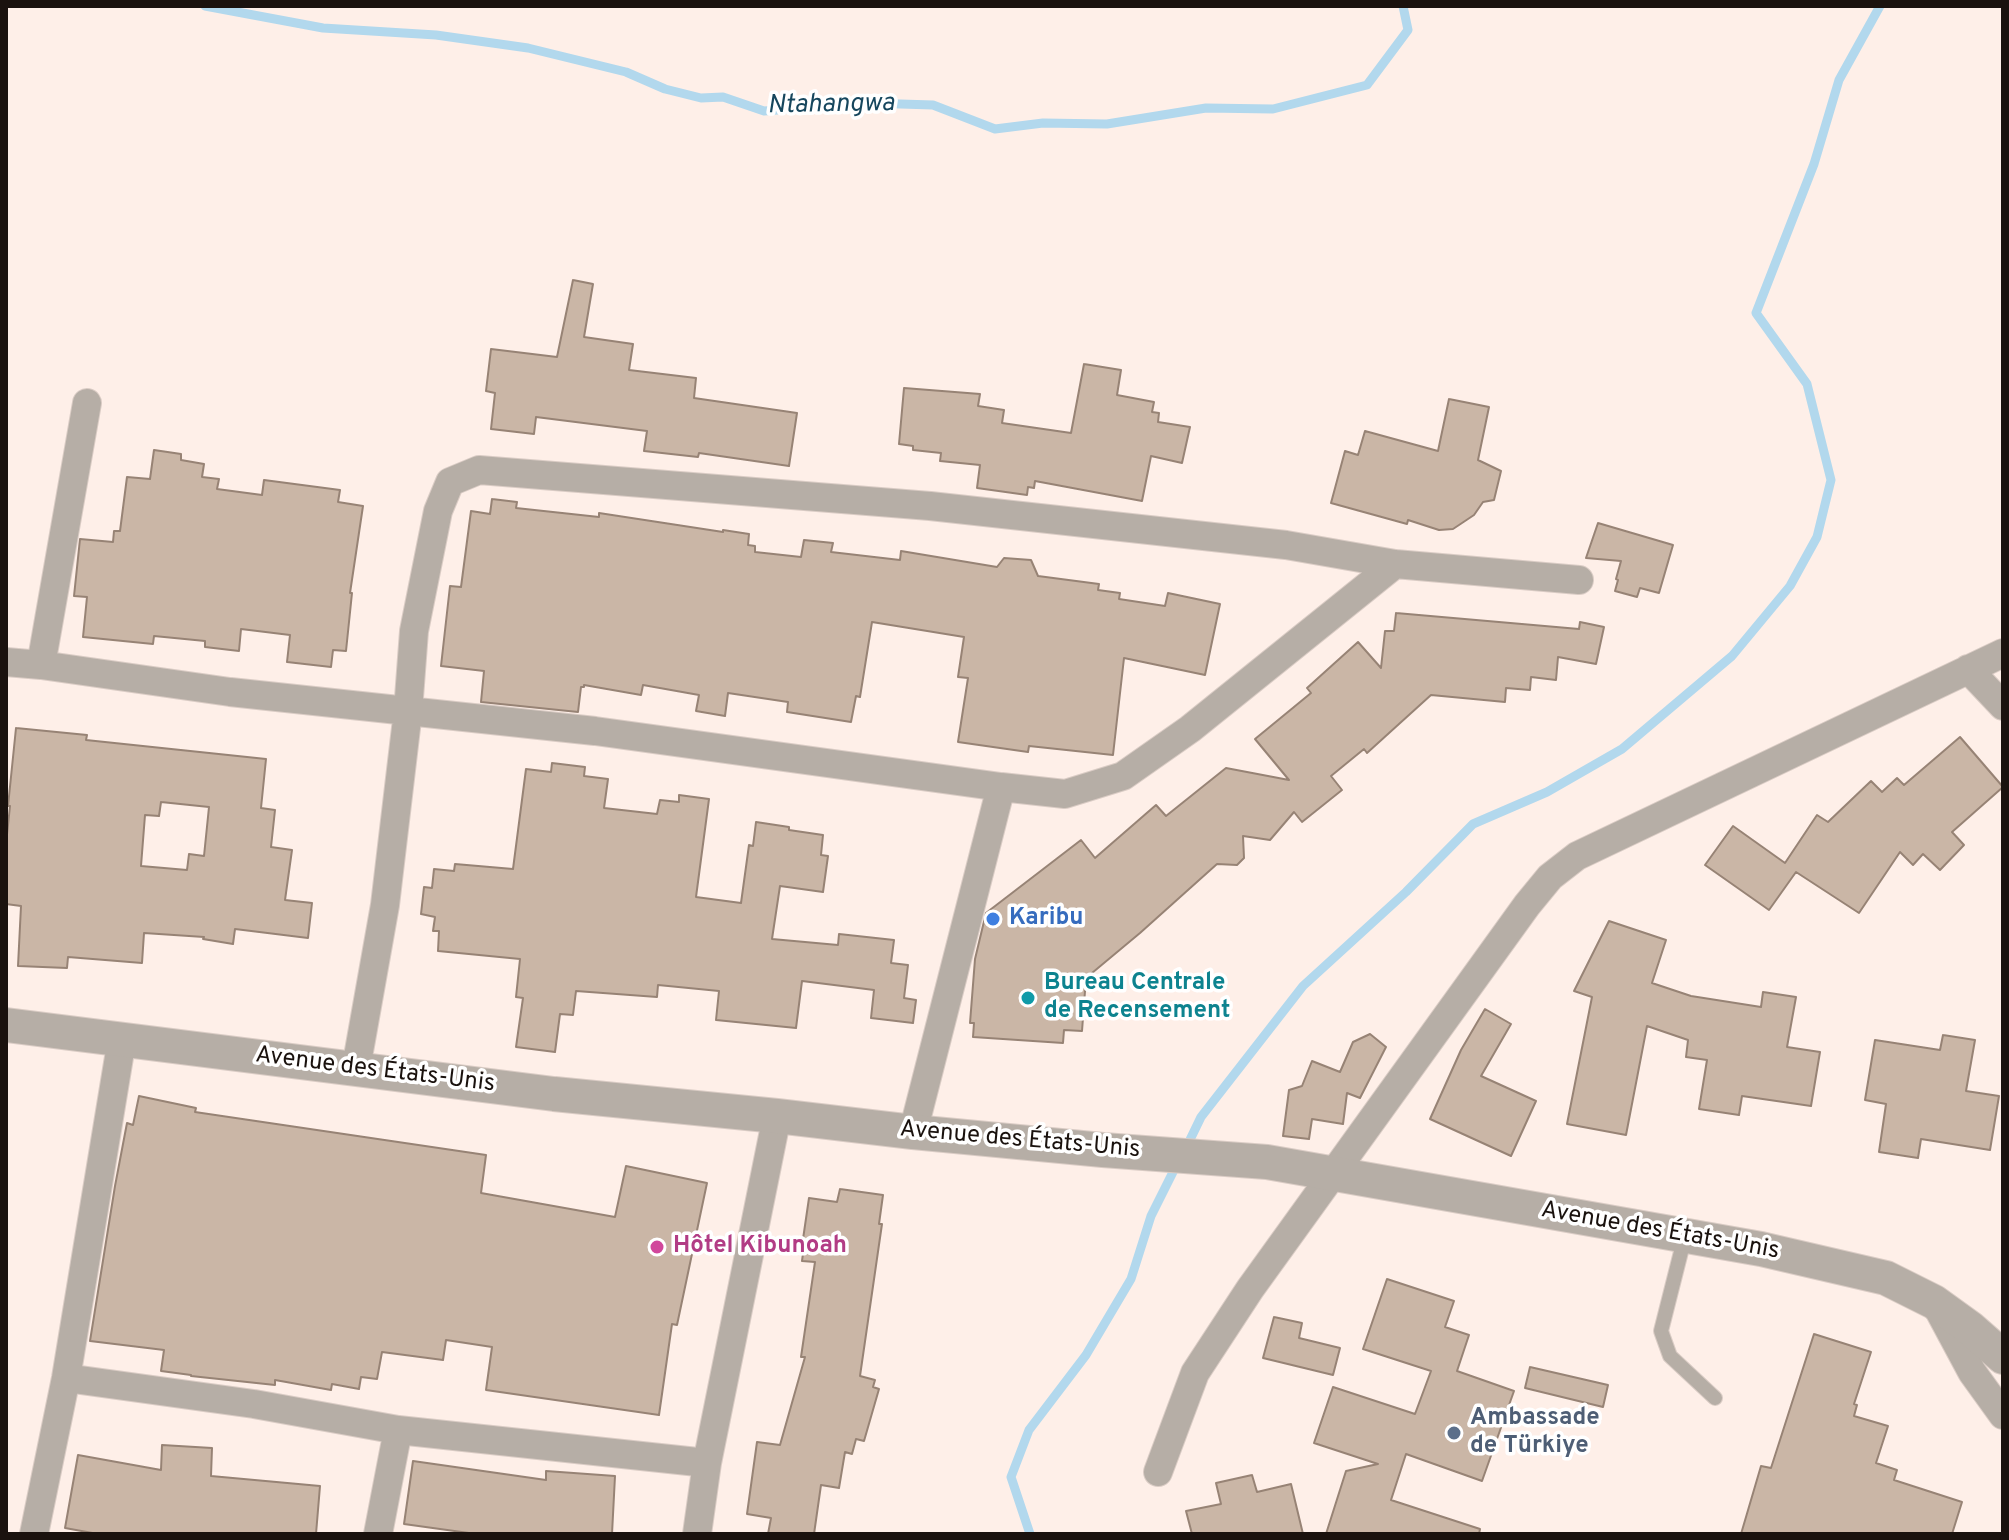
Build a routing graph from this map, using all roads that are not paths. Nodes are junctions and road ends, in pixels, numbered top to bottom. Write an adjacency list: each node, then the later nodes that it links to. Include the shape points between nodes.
1 (87, 403): 6 (street)
2 (1395, 564): 3 (street); 9 (street, via 1286,545 930,506 479,470 450,482 438,511 414,631); 10 (street, via 1190,729 1123,776 1065,794)
3 (1579, 580)
4 (2003, 653): 7 (street)
5 (6, 662): 6 (street)
6 (41, 665): 9 (street)
7 (1968, 669): 8 (street); 16 (street, via 1577,856 1550,877)
8 (2003, 706)
9 (408, 711): 10 (street); 13 (street, via 385,905)
10 (1001, 787): 15 (street)
11 (6, 1025): 12 (street, Avenue des États-Unis)
12 (122, 1039): 13 (street, Avenue des États-Unis); 20 (street)
13 (356, 1068): 14 (street, Avenue des États-Unis)
14 (777, 1116): 15 (street, Avenue des États-Unis); 24 (street)
15 (913, 1132): 16 (street, Avenue des États-Unis, via 1267,1162)
16 (1335, 1174): 17 (street, Avenue des États-Unis); 25 (street, via 1195,1373)
17 (1685, 1235): 18 (street, Avenue des États-Unis, via 1886,1278); 21 (lane, via 1661,1331 1670,1356)
18 (1934, 1302): 19 (street, Avenue des États-Unis); 22 (street, via 1972,1372)
19 (2003, 1357)
20 (66, 1378): 23 (street); 26 (street)
21 (1715, 1398)
22 (2003, 1415)
23 (398, 1430): 24 (street); 27 (street)
24 (707, 1463): 28 (street)
25 (1158, 1472)
26 (34, 1534)
27 (378, 1534)
28 (697, 1534)

